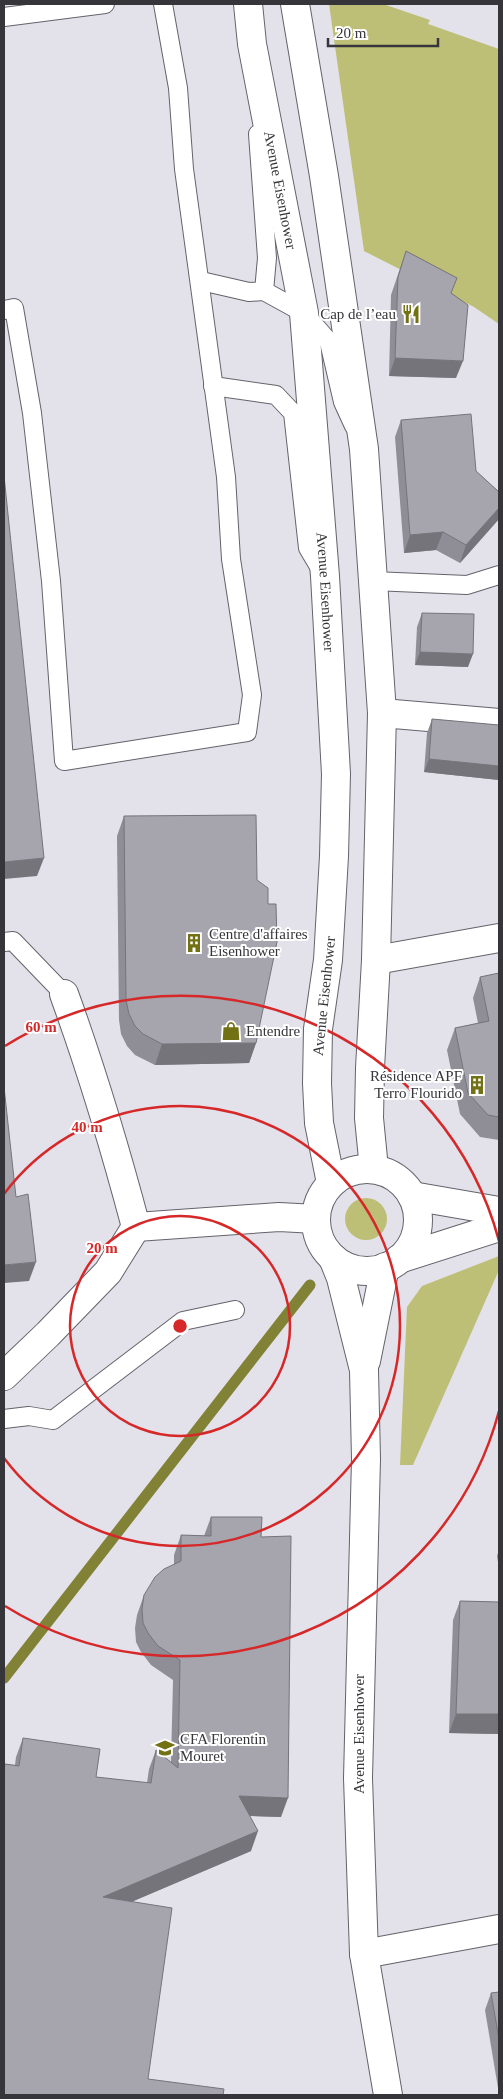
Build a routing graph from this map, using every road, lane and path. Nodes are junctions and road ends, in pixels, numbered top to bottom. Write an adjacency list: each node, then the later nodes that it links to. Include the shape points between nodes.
1 (105, 4): 5 (lane)
2 (163, 4): 7 (lane, via 178,88 184,169)
3 (248, 4): 6 (main road, Avenue Eisenhower)
4 (295, 4): 12 (main road)
5 (4, 17)
6 (252, 44): 8 (lane, via 267,258); 10 (main road, Avenue Eisenhower)
7 (201, 280): 8 (lane, via 249,292); 11 (lane)
8 (264, 291): 10 (lane)
9 (4, 310): 11 (lane, via 14,308 32,413 51,581 64,761 247,732 252,695 231,559 226,477)
10 (304, 314): 12 (lane, via 329,342 342,402); 14 (main road, Avenue Eisenhower)
11 (213, 386): 14 (lane, via 276,395 293,413 308,548)
12 (364, 449): 15 (main road)
13 (499, 575): 15 (lane, via 466,585)
14 (325, 576): 23 (main road, Avenue Eisenhower, via 336,774 328,960 318,1029 316,1083 319,1123)
15 (373, 581): 16 (main road)
16 (382, 713): 17 (main road); 20 (main road)
17 (499, 723)
18 (499, 938): 20 (main road)
19 (4, 942): 21 (lane, via 13,941)
20 (376, 960): 22 (main road, via 369,1118)
21 (64, 994): 28 (main road, via 115,1148)
22 (374, 1169): 23 (main road, via 351,1172); 24 (main road, via 396,1178)
23 (331, 1183): 26 (main road, via 323,1193)
24 (412, 1196): 25 (main road); 30 (main road, via 417,1217 415,1237)
25 (499, 1211)
26 (316, 1218): 28 (main road, via 279,1217); 29 (main road, via 317,1233)
27 (499, 1226): 30 (main road)
28 (136, 1227): 33 (main road, via 108,1272)
29 (333, 1258): 30 (main road, via 358,1270 372,1270); 32 (main road, Avenue Eisenhower)
30 (392, 1262): 32 (main road, Avenue Eisenhower)
31 (235, 1310): 34 (lane, via 183,1321 53,1420 29,1416)
32 (364, 1370): 36 (main road, Avenue Eisenhower, via 366,1459 358,1778)
33 (4, 1376)
34 (4, 1419)
35 (499, 1928): 36 (main road)
36 (364, 1954): 37 (main road, Avenue Eisenhower)
37 (388, 2095)

